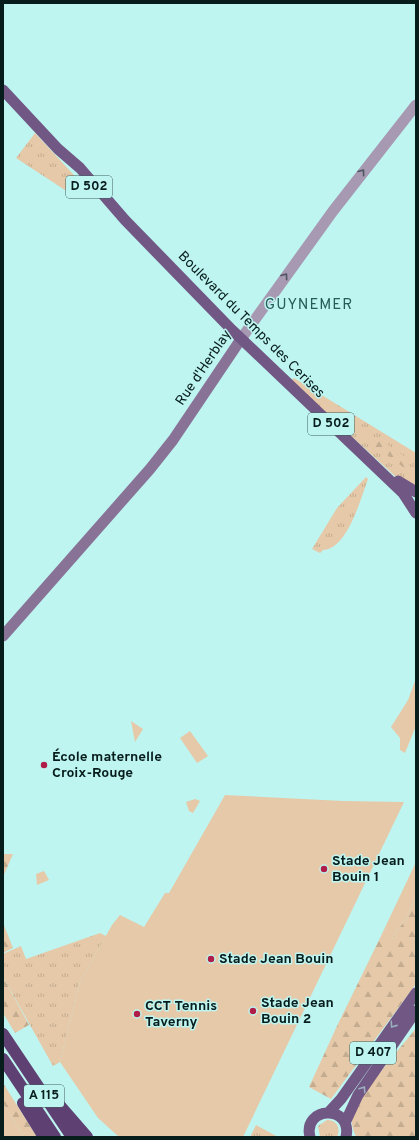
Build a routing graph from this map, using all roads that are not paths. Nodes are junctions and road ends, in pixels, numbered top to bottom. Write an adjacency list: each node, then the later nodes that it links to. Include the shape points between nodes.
1 (3, 90): 3 (main road, Boulevard du Temps des Cerises / D 502, via 58,149 80,168 125,220)
2 (416, 105): 3 (street, Rue d'Herblay, one-way to 2, via 333,211)
3 (244, 335): 4 (main road, Boulevard du Temps des Cerises / D 502); 7 (main road, Rue d'Herblay, via 155,464)
4 (377, 466): 5 (main road, Boulevard du Temps des Cerises / D 502); 6 (main road, Boulevard du Temps des Cerises / D 502, via 403,493)
5 (416, 493): 6 (main road, via 412,500)
6 (414, 510)
7 (3, 636)
8 (416, 993): 14 (main road, D 407, one-way to 14, via 341,1099)
9 (416, 1011): 15 (main road, D 407, one-way to 9, via 358,1095)
10 (3, 1034): 11 (highway, A 115)
11 (16, 1056): 18 (highway, A 115); 19 (highway)
12 (3, 1059): 17 (highway, A 115)
13 (3, 1071): 16 (highway)
14 (329, 1112): 15 (main road, via 339,1116); 20 (main road, via 314,1119 309,1129)
15 (345, 1123): 21 (main road)
16 (44, 1137)
17 (55, 1137)
18 (72, 1137)
19 (87, 1137)
20 (310, 1137)
21 (346, 1137)

